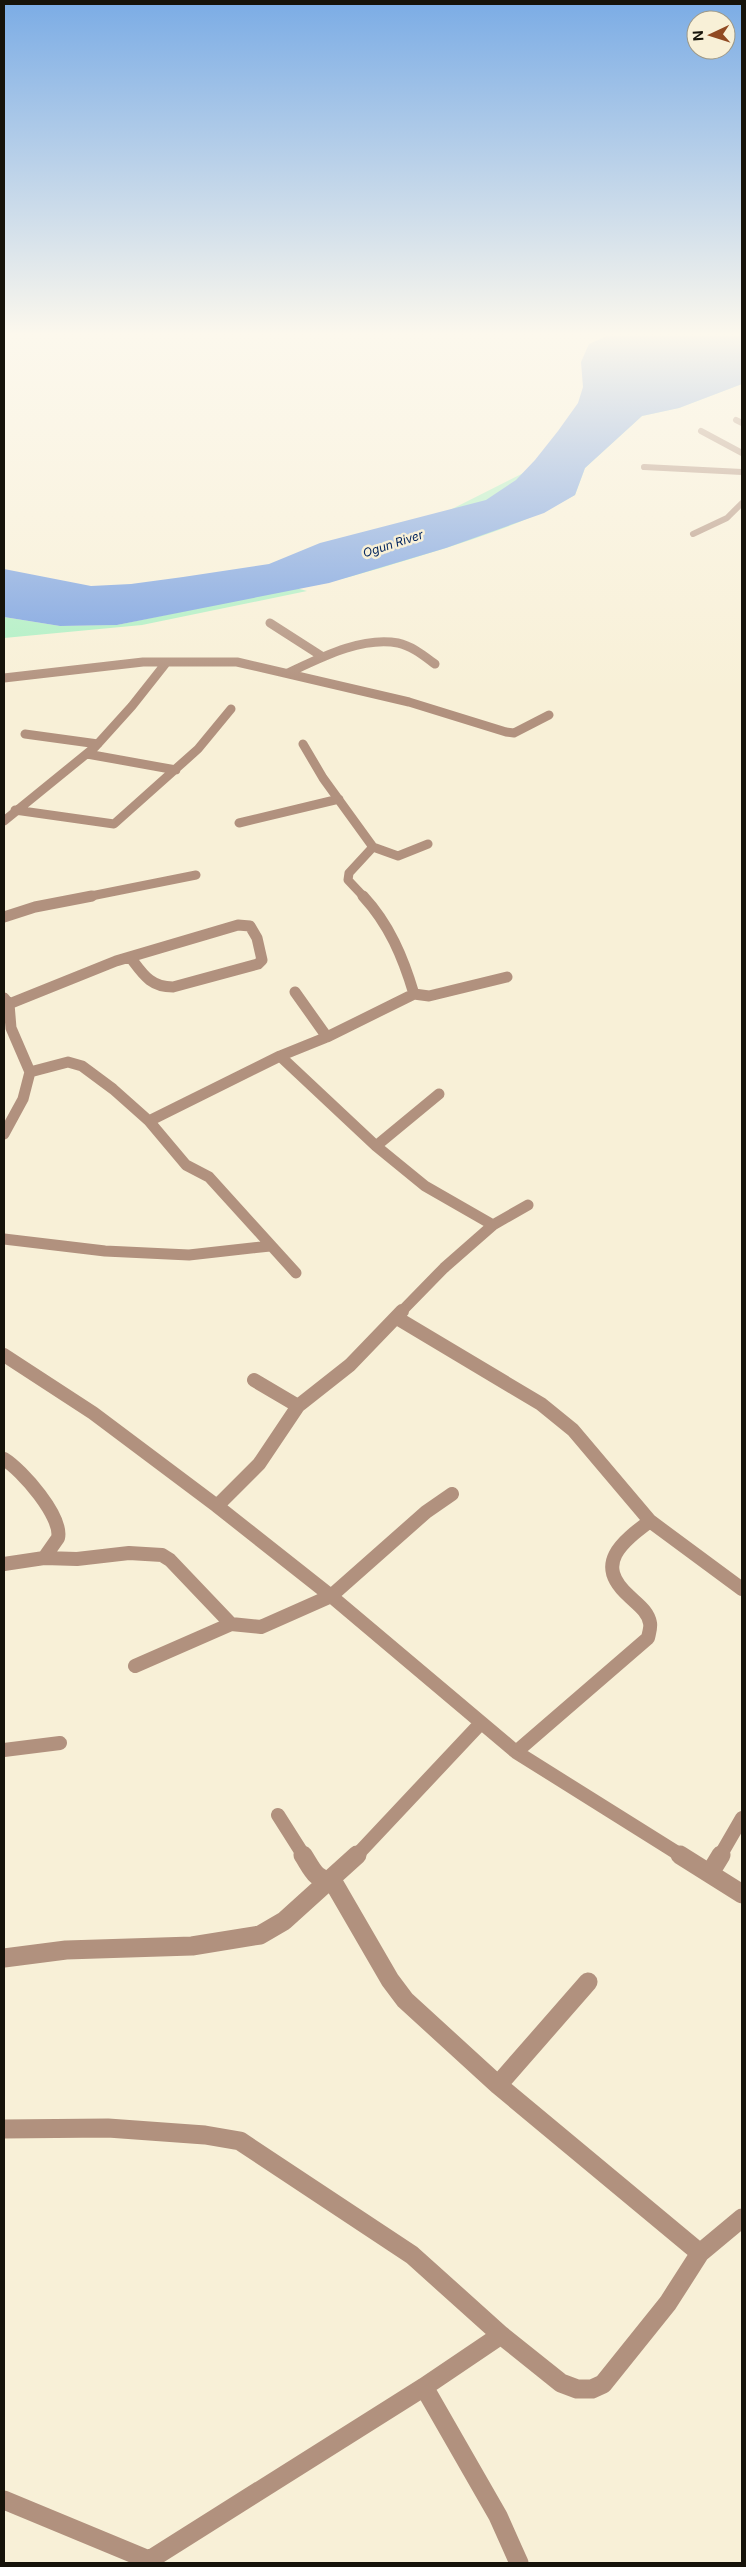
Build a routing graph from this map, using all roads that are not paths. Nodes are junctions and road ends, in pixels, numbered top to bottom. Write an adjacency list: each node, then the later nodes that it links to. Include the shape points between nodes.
1 (644, 467): 2 (street)
2 (742, 472)
3 (742, 503): 4 (street, via 727,518)
4 (692, 534)
5 (270, 624): 6 (street)
6 (323, 657): 8 (street, via 386,642 399,643); 9 (street)
7 (166, 663): 9 (street, via 237,662); 10 (street, via 143,662); 14 (street, via 130,711)
8 (436, 664)
9 (288, 673): 12 (street, via 409,702 506,732 514,733)
10 (4, 678)
11 (231, 709): 17 (street)
12 (549, 715)
13 (25, 734): 14 (street)
14 (98, 744): 16 (street)
15 (303, 744): 18 (street)
16 (87, 754): 17 (street); 19 (street)
17 (176, 770): 19 (street, via 114,824)
18 (339, 799): 21 (street); 23 (street)
19 (14, 810): 20 (street)
20 (4, 821)
21 (239, 823)
22 (428, 844): 23 (street, via 398,856)
23 (373, 847): 29 (street, via 349,874 348,880 378,912 403,957)
24 (196, 876): 25 (street, via 35,907)
25 (4, 917)
26 (130, 957): 26 (street, via 244,925 255,932 262,960 258,964 173,988 162,988 152,985); 30 (street, via 52,989)
27 (507, 977): 29 (street, via 429,996)
28 (295, 992): 32 (street)
29 (414, 994): 32 (street)
30 (6, 1001): 31 (street)
31 (7, 1029): 34 (street)
32 (327, 1037): 33 (street)
33 (280, 1056): 36 (street); 38 (street)
34 (30, 1072): 36 (street, via 68,1062 82,1066); 37 (street, via 23,1099)
35 (439, 1094): 38 (street)
36 (149, 1121): 42 (street, via 186,1165 209,1177)
37 (4, 1134)
38 (376, 1146): 40 (street, via 425,1186)
39 (528, 1204): 40 (street)
40 (493, 1226): 44 (street, via 444,1268)
41 (4, 1239): 42 (street, via 106,1251 189,1255)
42 (270, 1246): 43 (street)
43 (296, 1273)
44 (397, 1318): 47 (street, via 350,1365); 51 (street, via 540,1404 567,1425)
45 (4, 1355): 50 (street, via 93,1413)
46 (254, 1380): 47 (street)
47 (298, 1406): 50 (street, via 259,1464)
48 (4, 1459): 52 (street, via 42,1498 59,1531 58,1539)
49 (452, 1494): 55 (street, via 426,1512)
50 (217, 1506): 55 (street)
51 (650, 1521): 54 (street); 61 (street, via 620,1545 610,1568 612,1578 648,1615 651,1632 648,1638)
52 (44, 1558): 53 (street); 56 (street, via 130,1553 162,1555)
53 (4, 1564)
54 (742, 1589)
55 (331, 1596): 56 (street, via 261,1627); 58 (street)
56 (231, 1624): 57 (street)
57 (134, 1666)
58 (481, 1723): 61 (street); 65 (street)
59 (60, 1743): 60 (street)
60 (4, 1750)
61 (516, 1752): 64 (street)
62 (278, 1815): 65 (street, via 318,1878)
63 (742, 1818): 64 (street)
64 (710, 1873): 66 (street)
65 (332, 1880): 67 (street, via 272,1930 255,1937 207,1945 39,1951); 69 (street, via 390,1980 406,2000)
66 (742, 1894)
67 (4, 1958)
68 (588, 1982): 69 (street)
69 (498, 2085): 72 (street)
70 (4, 2129): 73 (street, via 108,2128 205,2135 240,2142 412,2255)
71 (742, 2218): 72 (street)
72 (700, 2254): 73 (street, via 668,2303 603,2384 592,2389 577,2389 561,2383)
73 (501, 2334): 74 (street)
74 (424, 2387): 76 (street); 77 (street, via 498,2516)
75 (4, 2500): 76 (street)
76 (153, 2561)
77 (519, 2563)

